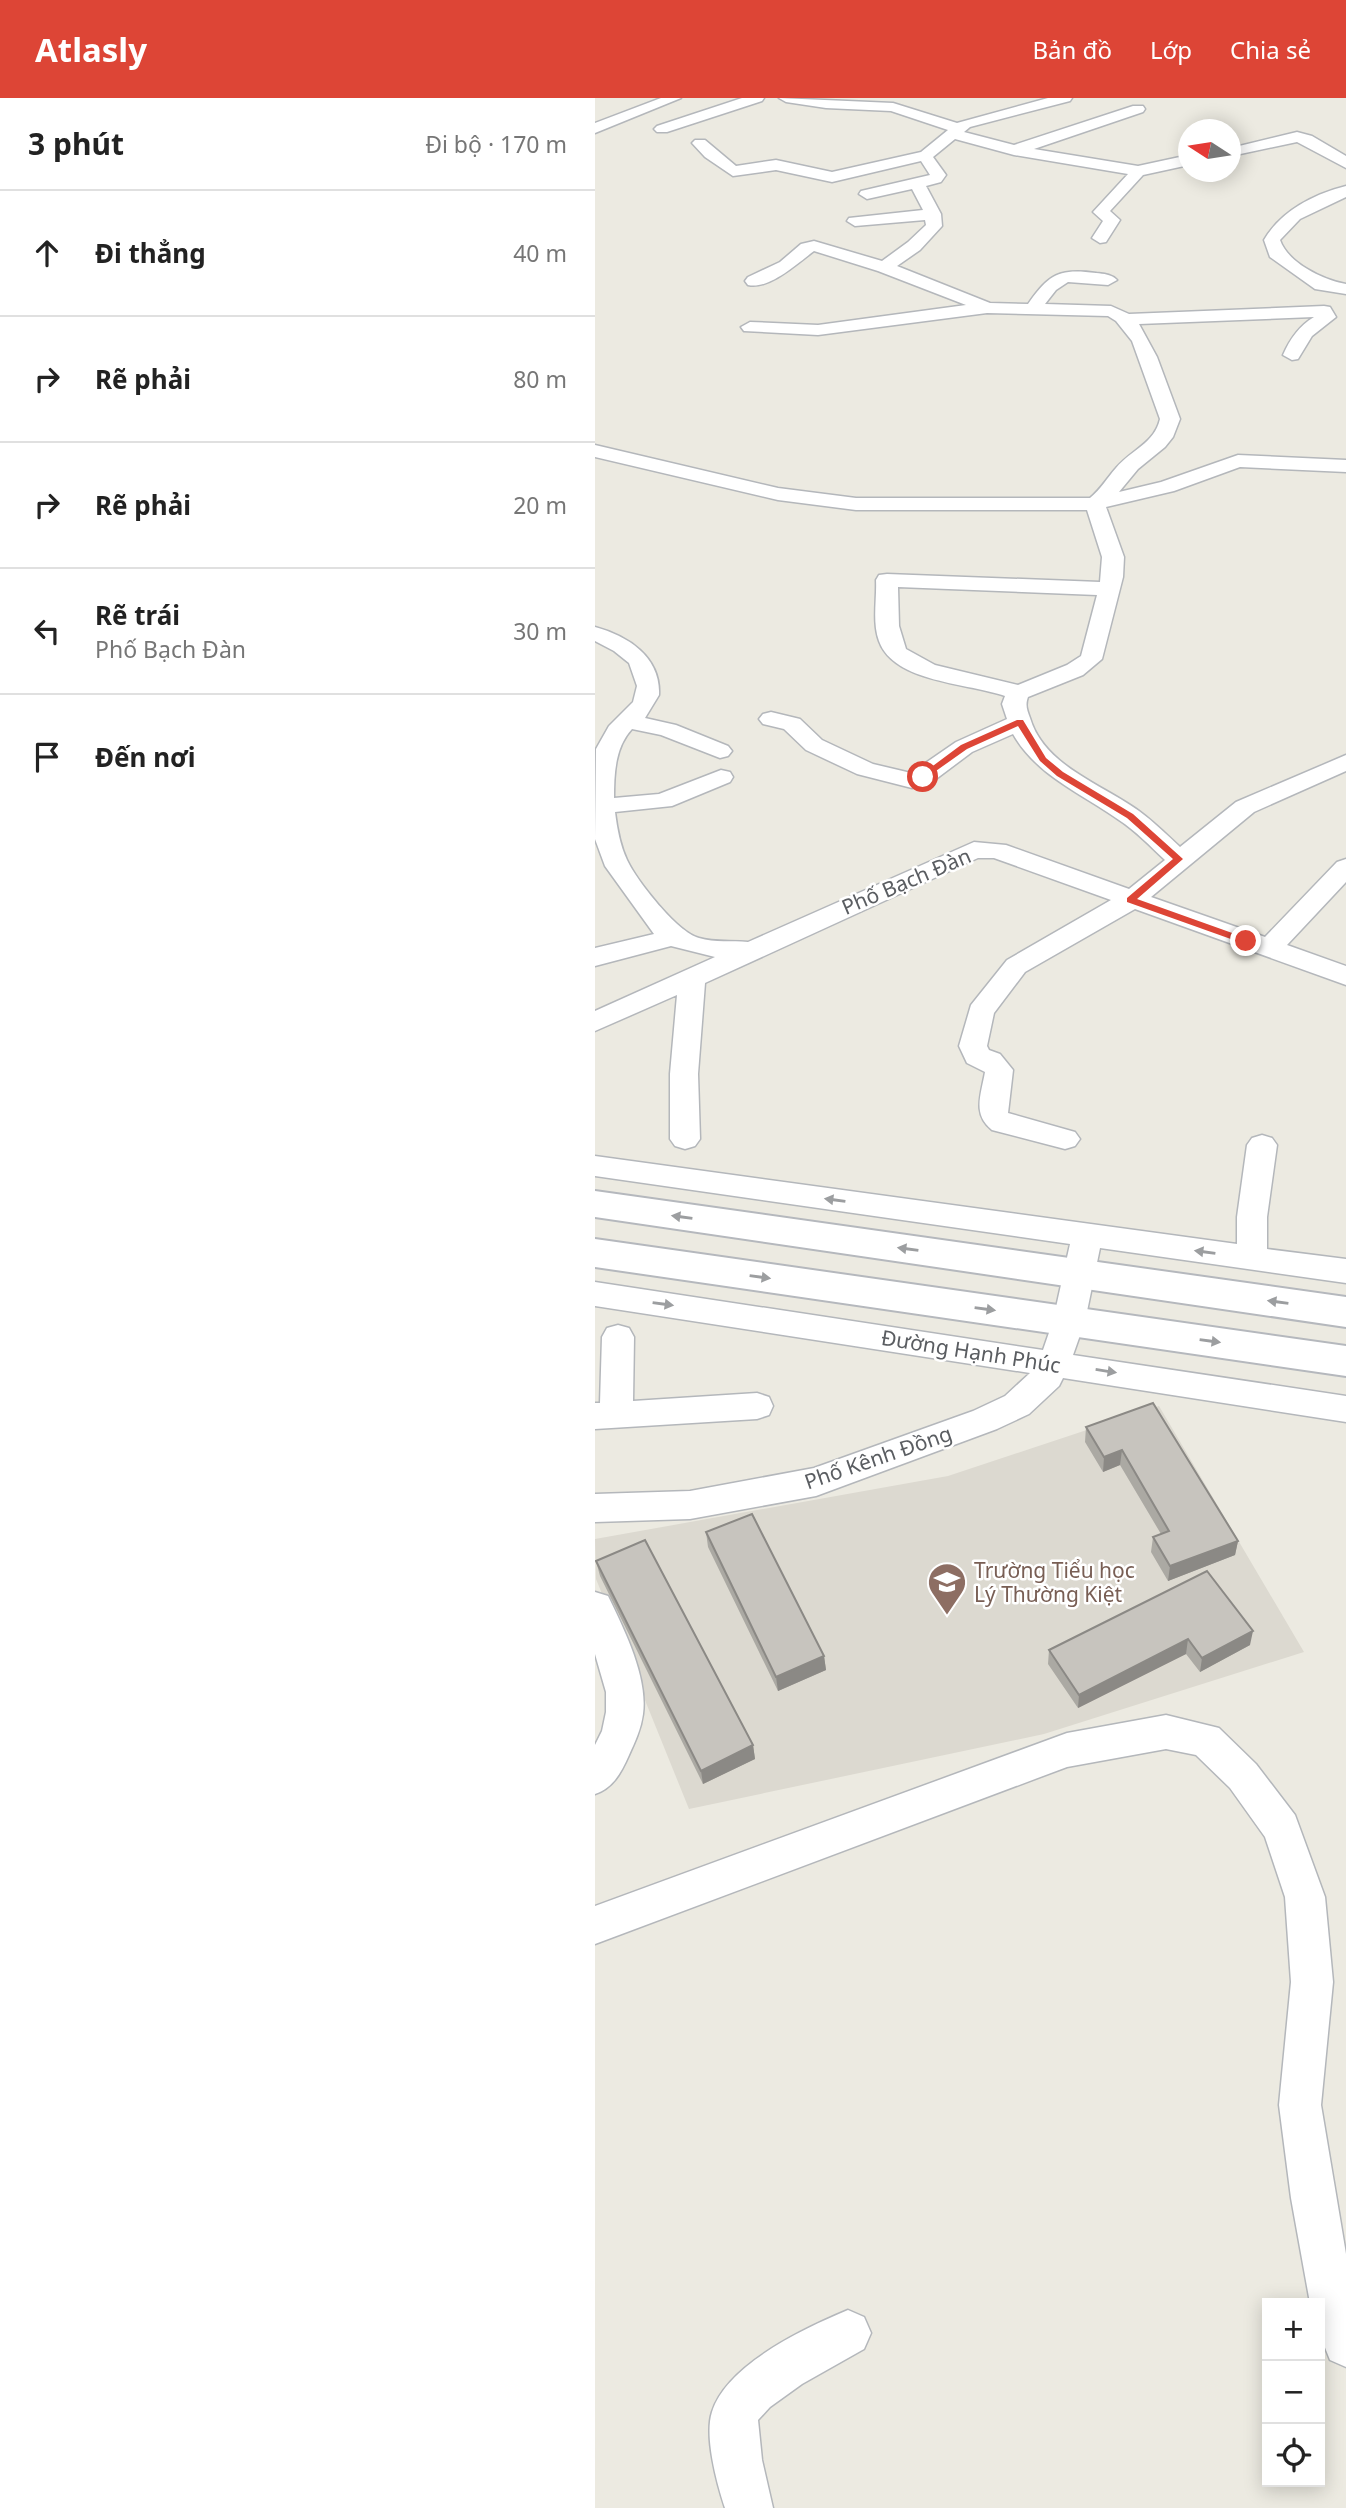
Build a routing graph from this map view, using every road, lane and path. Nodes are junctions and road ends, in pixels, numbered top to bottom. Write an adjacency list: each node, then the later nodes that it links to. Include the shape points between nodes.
1 (674, 98): 8 (street)
2 (757, 98): 9 (street)
3 (786, 98): 6 (street)
4 (1065, 98): 10 (street, via 991,115)
5 (916, 101): 6 (street)
6 (894, 107): 10 (street)
7 (1138, 109): 12 (street)
8 (595, 128)
9 (662, 129)
10 (954, 131): 12 (street); 14 (street)
11 (700, 143): 14 (street, via 733,171 776,165 832,177)
12 (1014, 150): 17 (street)
13 (1241, 150): 16 (street, via 1297,137)
14 (925, 156): 18 (street, via 938,175)
15 (1178, 162): 17 (street)
16 (1346, 163)
17 (1137, 171): 23 (street, via 1101,212 1112,219)
18 (917, 183): 19 (street); 21 (street)
19 (867, 194)
20 (1341, 198): 27 (street, via 1292,218 1272,240 1276,253)
21 (933, 214): 22 (street); 24 (street, via 936,222 930,232)
22 (855, 221)
23 (1100, 238)
24 (884, 267): 26 (street, via 814,246); 29 (street)
25 (1108, 280): 30 (street, via 1059,278)
26 (754, 281)
27 (1321, 285): 28 (street); 31 (street)
28 (1346, 289)
29 (988, 308): 30 (street); 33 (street, via 817,330)
30 (1033, 309): 32 (street, via 1102,310)
31 (1325, 314): 32 (street); 34 (street); 35 (street, via 1304,331)
32 (1128, 320): 38 (street, via 1151,367 1170,419 1169,428 1158,445 1124,471 1108,496)
33 (750, 327)
34 (1346, 327)
35 (1292, 355)
36 (595, 451): 38 (street, via 756,490 826,501 922,506)
37 (1346, 466): 38 (street, via 1238,461)
38 (1095, 504): 39 (street, via 1112,557)
39 (1108, 589): 41 (street, via 1091,659); 41 (street, via 887,580 889,631 898,653 926,668)
40 (595, 634): 43 (street, via 628,649 645,673 647,698)
41 (1019, 693): 44 (street, via 1014,704)
42 (771, 719): 44 (street, via 792,724 814,745 865,769 912,781 964,747)
43 (629, 721): 45 (street, via 668,730); 48 (street, via 613,737 601,777)
44 (1020, 722): 50 (street, via 1043,759 1060,774 1130,816)
45 (720, 751)
46 (1346, 762): 50 (street, via 1245,807)
47 (721, 777): 48 (street, via 663,801)
48 (601, 806): 49 (street)
49 (603, 849): 53 (street)
50 (1178, 859): 52 (street)
51 (1346, 867): 54 (street)
52 (1131, 900): 54 (street, Phố Bạch Đàn); 55 (street, Phố Bạch Đàn, via 997,850 974,850); 62 (street, via 1016,967 981,1011 973,1046 977,1056 999,1070 993,1116 1002,1123)
53 (674, 937): 55 (street, via 692,945); 56 (street)
54 (1269, 949): 57 (street, Phố Bạch Đàn)
55 (750, 950): 58 (street, Phố Bạch Đàn)
56 (595, 957)
57 (1346, 976)
58 (685, 979): 59 (street); 60 (street, Phố Bạch Đàn); 61 (street)
59 (595, 996)
60 (595, 1022)
61 (685, 1139)
62 (1065, 1139)
63 (1262, 1145): 68 (street, via 1252,1217)
64 (595, 1166): 66 (street, one-way to 64)
65 (595, 1205): 70 (main road, one-way to 65)
66 (1087, 1236): 68 (street, one-way to 66); 70 (street, Phố Kênh Đồng)
67 (595, 1253): 73 (main road, Đường Hạnh Phúc, one-way to 73)
68 (1252, 1258): 69 (street)
69 (1346, 1271)
70 (1080, 1274): 72 (main road, one-way to 70); 73 (street, Phố Kênh Đồng)
71 (595, 1294): 76 (street, Đường Hạnh Phúc, one-way to 76)
72 (1346, 1311)
73 (1069, 1321): 75 (main road, Đường Hạnh Phúc, one-way to 75); 76 (street, Phố Kênh Đồng)
74 (618, 1338): 79 (street)
75 (1346, 1361)
76 (1054, 1363): 78 (street, Đường Hạnh Phúc, one-way to 78); 80 (street, Phố Kênh Đồng, via 1047,1377 1017,1405 816,1482 690,1505)
77 (757, 1406): 79 (street)
78 (1346, 1409)
79 (605, 1416)
80 (595, 1508)
81 (599, 1628): 82 (street, via 620,1670 627,1700 622,1731)
82 (595, 1777)
83 (595, 1925): 85 (street, via 1067,1749 1166,1732 1206,1740 1243,1776 1281,1828 1305,1897 1312,1982 1300,2105 1335,2315)
84 (848, 2333): 86 (street, via 802,2357 742,2401 733,2422)
85 (1346, 2344)
86 (749, 2508)

